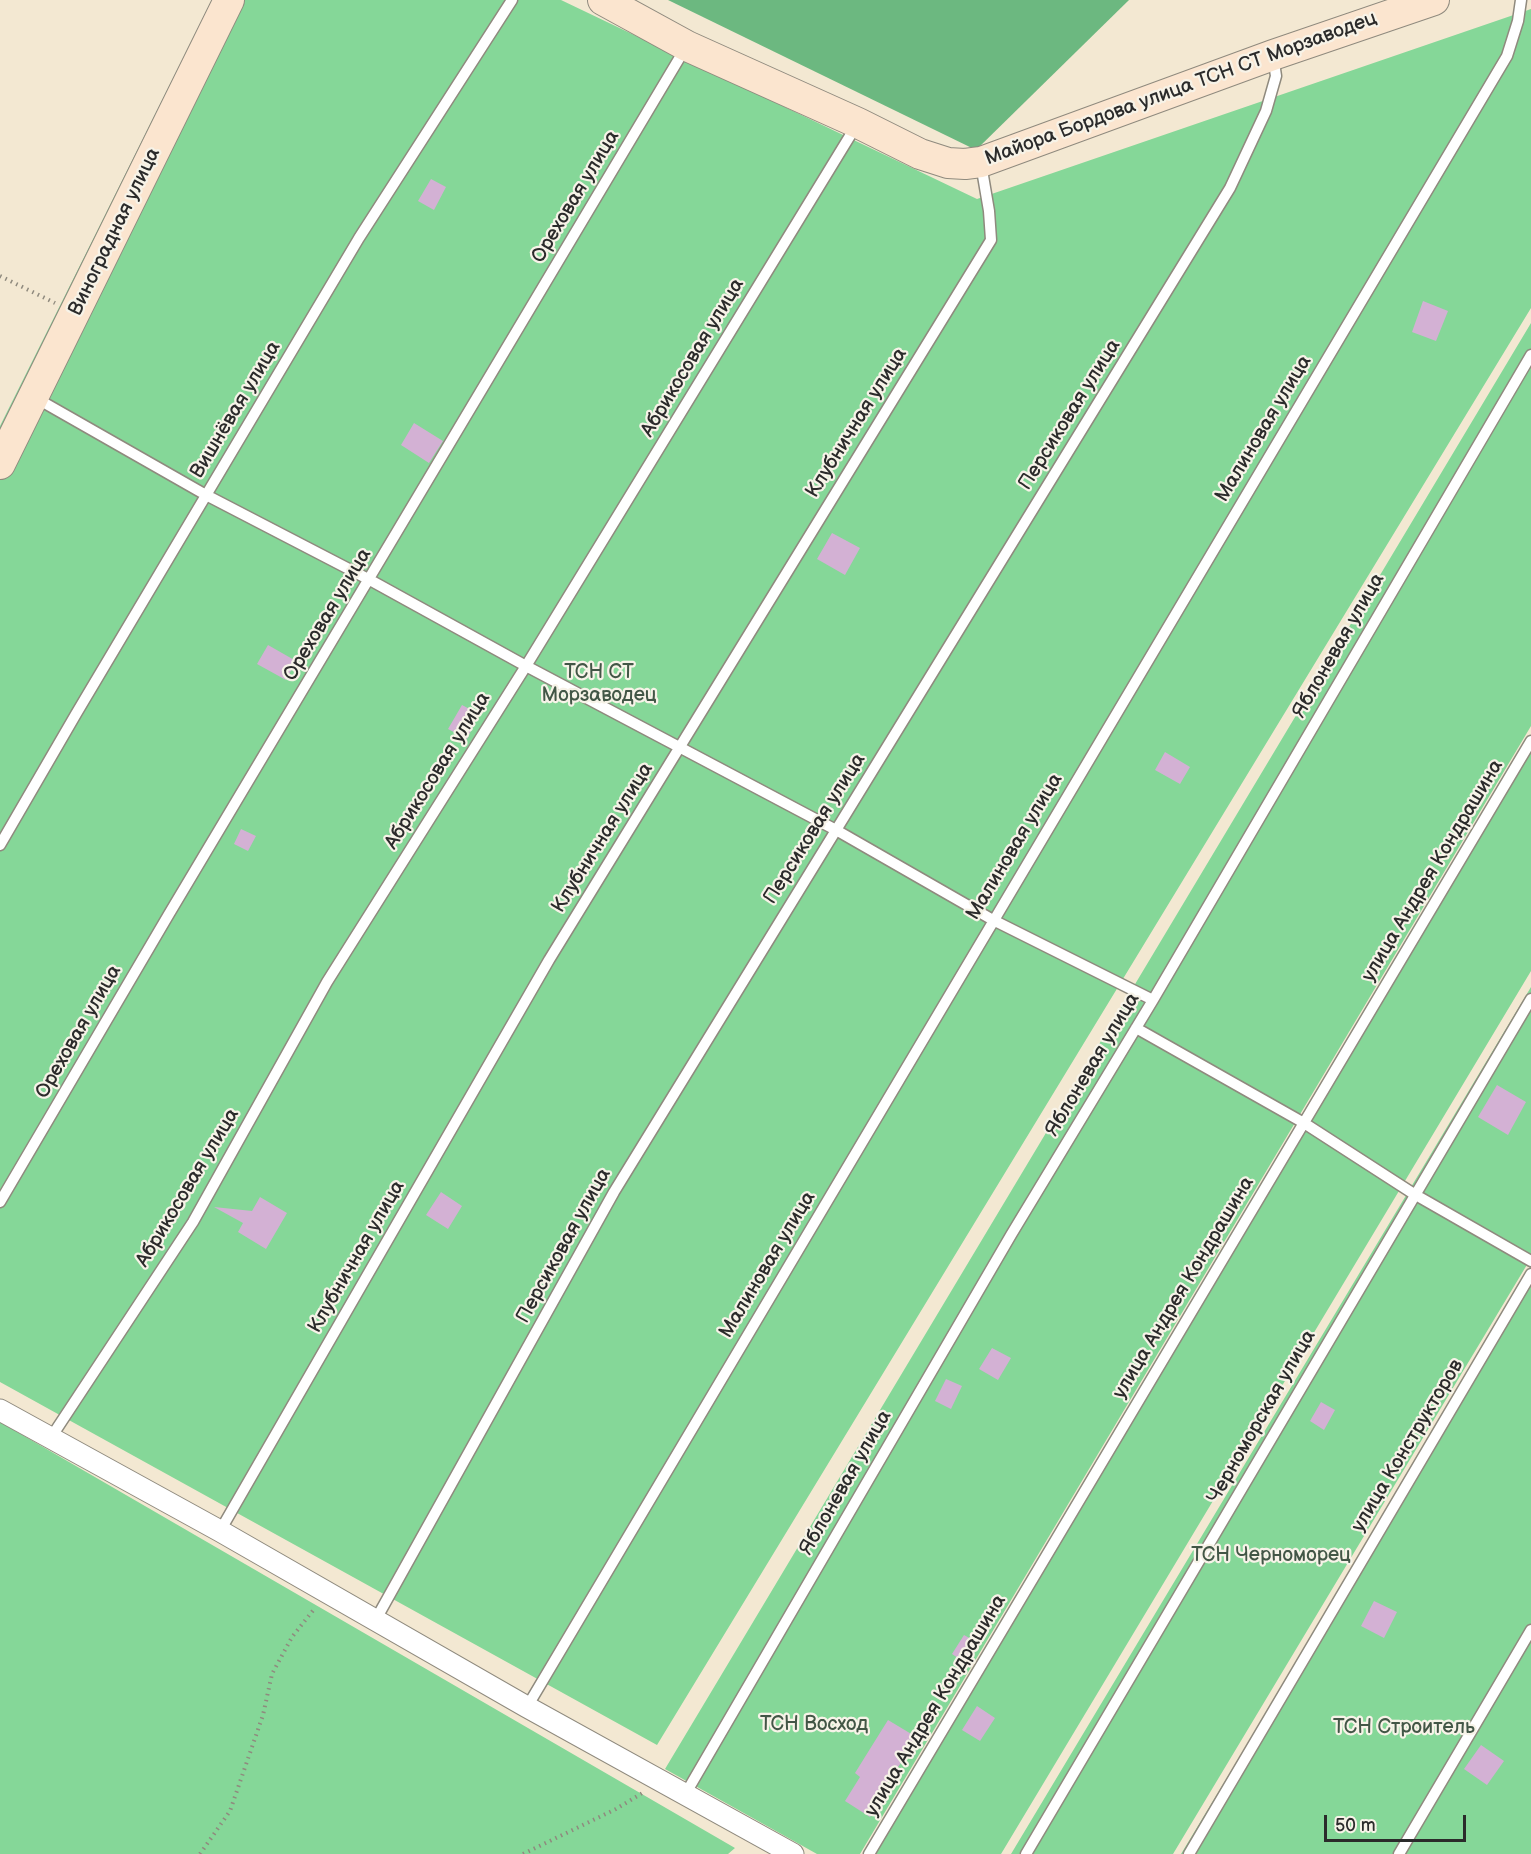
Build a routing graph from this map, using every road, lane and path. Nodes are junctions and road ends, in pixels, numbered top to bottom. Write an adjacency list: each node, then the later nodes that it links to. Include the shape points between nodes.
1 (229, 0): 11 (street, Виноградная улица)
2 (512, 0): 15 (lane, Вишнёвая улица, via 359,238)
3 (603, 0): 6 (street, Майора Бордова улица ТСН СТ Морзаводец)
4 (1434, 0): 7 (street, Майора Бордова улица ТСН СТ Морзаводец)
5 (1521, 0): 22 (lane, Малиновая улица, via 1507,56)
6 (687, 46): 8 (street, Майора Бордова улица ТСН СТ Морзаводец); 16 (lane, Ореховая улица)
7 (1273, 55): 9 (street, Майора Бордова улица ТСН СТ Морзаводец); 20 (lane, Персиковая улица, via 1276,76 1266,111 1230,188)
8 (858, 123): 9 (street, Майора Бордова улица ТСН СТ Морзаводец, via 920,154 948,163); 17 (lane, Абрикосовая улица)
9 (981, 162): 19 (lane, Клубничная улица, via 991,240)
10 (0, 276): 11 (path)
11 (75, 312): 13 (street, Виноградная улица)
12 (1531, 355): 24 (lane, Яблоневая улица)
13 (34, 397): 14 (street, Виноградная улица); 15 (lane)
14 (0, 464)
15 (206, 495): 16 (lane); 21 (lane, Вишнёвая улица)
16 (370, 579): 17 (lane); 28 (lane, Ореховая улица)
17 (526, 666): 19 (lane); 32 (lane, Абрикосовая улица, via 327,982 193,1222)
18 (1531, 741): 26 (lane, улица Андрея Кондрашина)
19 (679, 748): 20 (lane); 33 (lane, Клубничная улица, via 549,960)
20 (836, 830): 22 (lane); 35 (lane, Персиковая улица, via 614,1192)
21 (0, 845)
22 (993, 920): 24 (lane); 37 (lane, Малиновая улица)
23 (1531, 999): 27 (lane, Черноморская улица)
24 (1152, 1000): 25 (lane, Яблоневая улица)
25 (1136, 1028): 26 (lane); 39 (lane, Яблоневая улица)
26 (1304, 1123): 27 (lane); 43 (lane, улица Андрея Кондрашина)
27 (1414, 1194): 29 (lane); 44 (lane, Черноморская улица)
28 (0, 1202)
29 (1531, 1261)
30 (1531, 1274): 45 (lane, улица Конструкторов)
31 (0, 1410): 32 (street)
32 (50, 1439): 33 (street)
33 (220, 1531): 34 (street)
34 (327, 1593): 35 (street); 40 (path, via 292,1637 272,1674 263,1716 230,1811)
35 (375, 1621): 37 (street)
36 (1531, 1630): 46 (lane)
37 (527, 1707): 38 (street)
38 (663, 1781): 39 (street); 41 (path, via 616,1809)
39 (686, 1793): 42 (street)
40 (200, 1854)
41 (523, 1854)
42 (793, 1854)
43 (869, 1854)
44 (1026, 1854)
45 (1189, 1854)
46 (1399, 1854)

